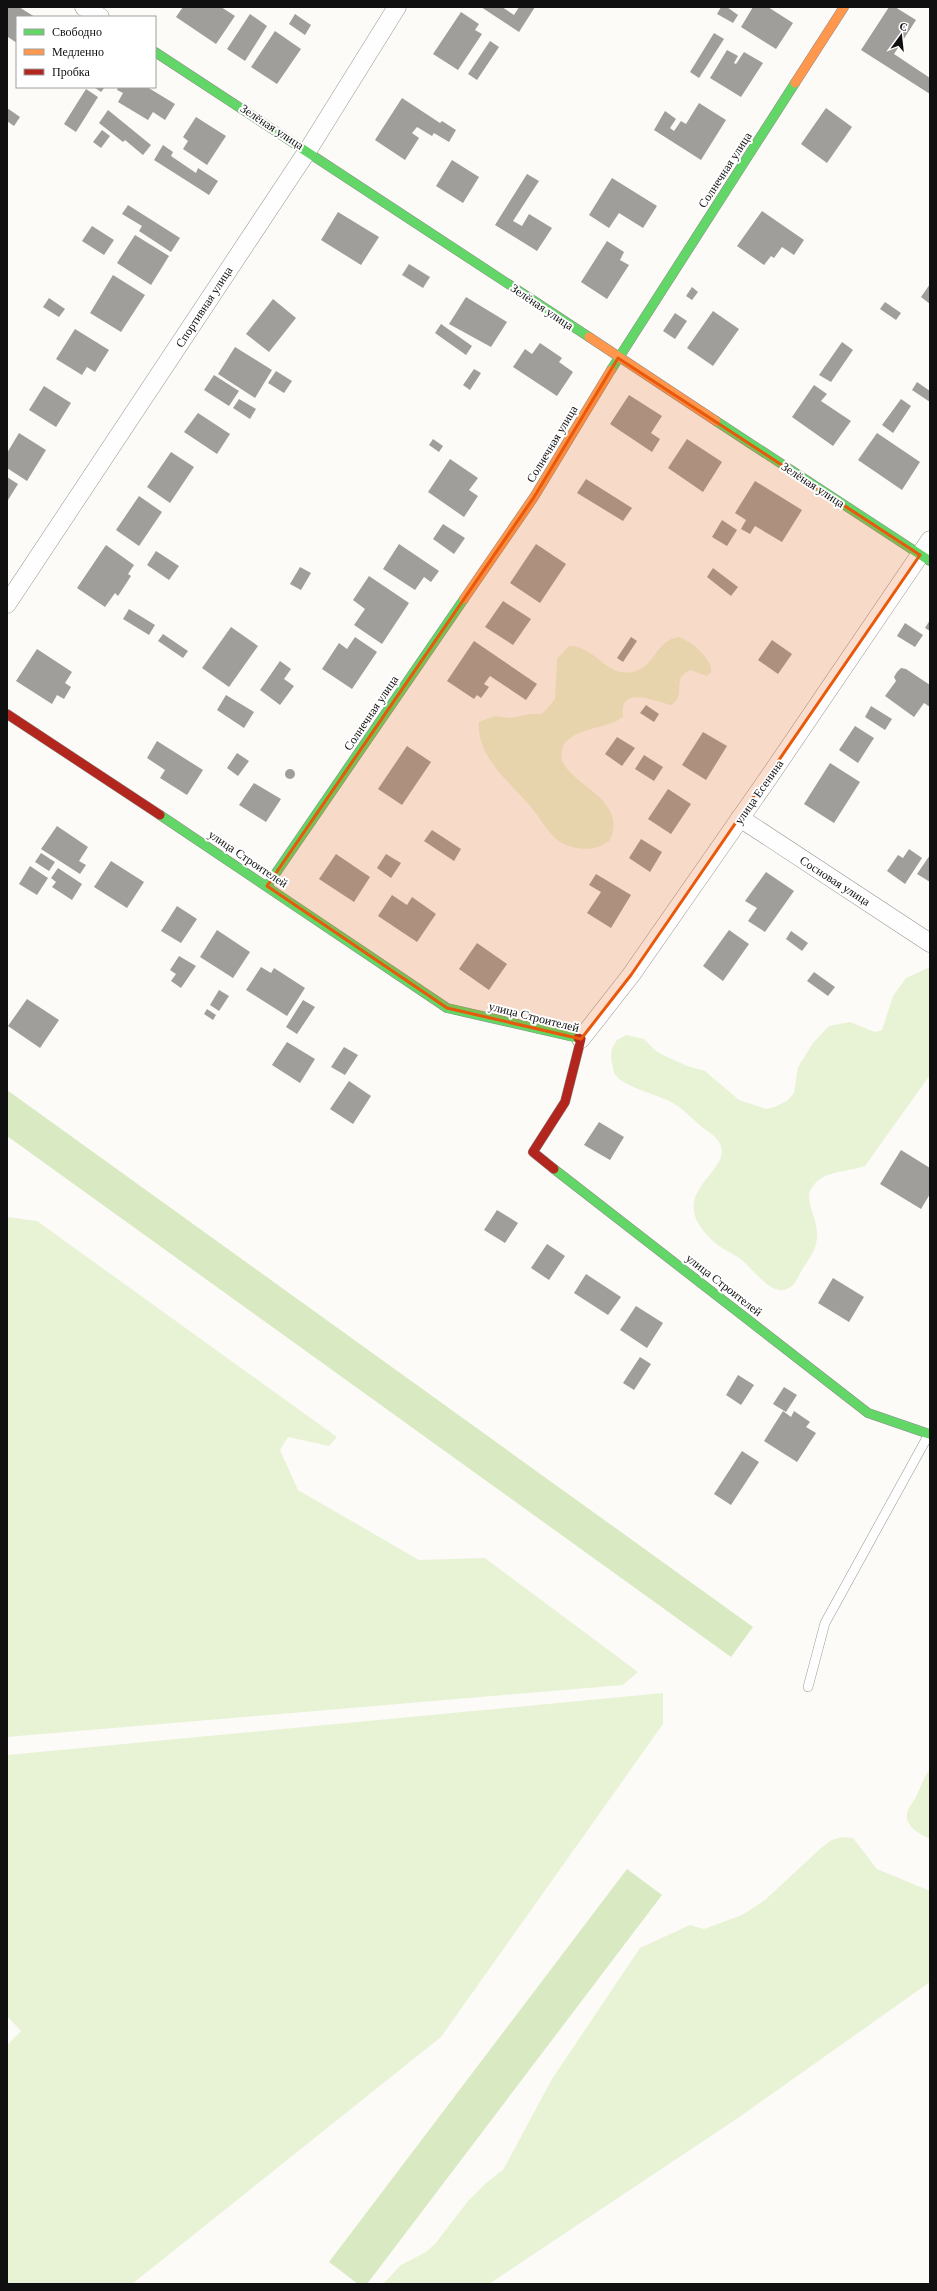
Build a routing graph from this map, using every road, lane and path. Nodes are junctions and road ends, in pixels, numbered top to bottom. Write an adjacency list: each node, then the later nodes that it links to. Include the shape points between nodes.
1 (84, 7): 4 (street)
2 (397, 7): 6 (street, Спортивная улица)
3 (844, 7): 7 (street, Солнечная улица)
4 (98, 16)
5 (156, 53): 6 (street, Зелёная улица)
6 (308, 150): 7 (street, Зелёная улица); 9 (street, Спортивная улица)
7 (618, 358): 8 (street, Зелёная улица); 12 (street, Солнечная улица, via 534,497)
8 (927, 552): 11 (street, улица Есенина)
9 (7, 604)
10 (7, 714): 12 (street, улица Строителей)
11 (740, 818): 13 (street, Сосновая улица); 14 (street, улица Есенина, via 631,975)
12 (267, 886): 14 (street, улица Строителей, via 447,1008)
13 (930, 943)
14 (581, 1039): 15 (street, улица Строителей, via 565,1102 533,1152 868,1413)
15 (930, 1433): 16 (lane, улица Строителей, via 825,1623)
16 (808, 1687)

